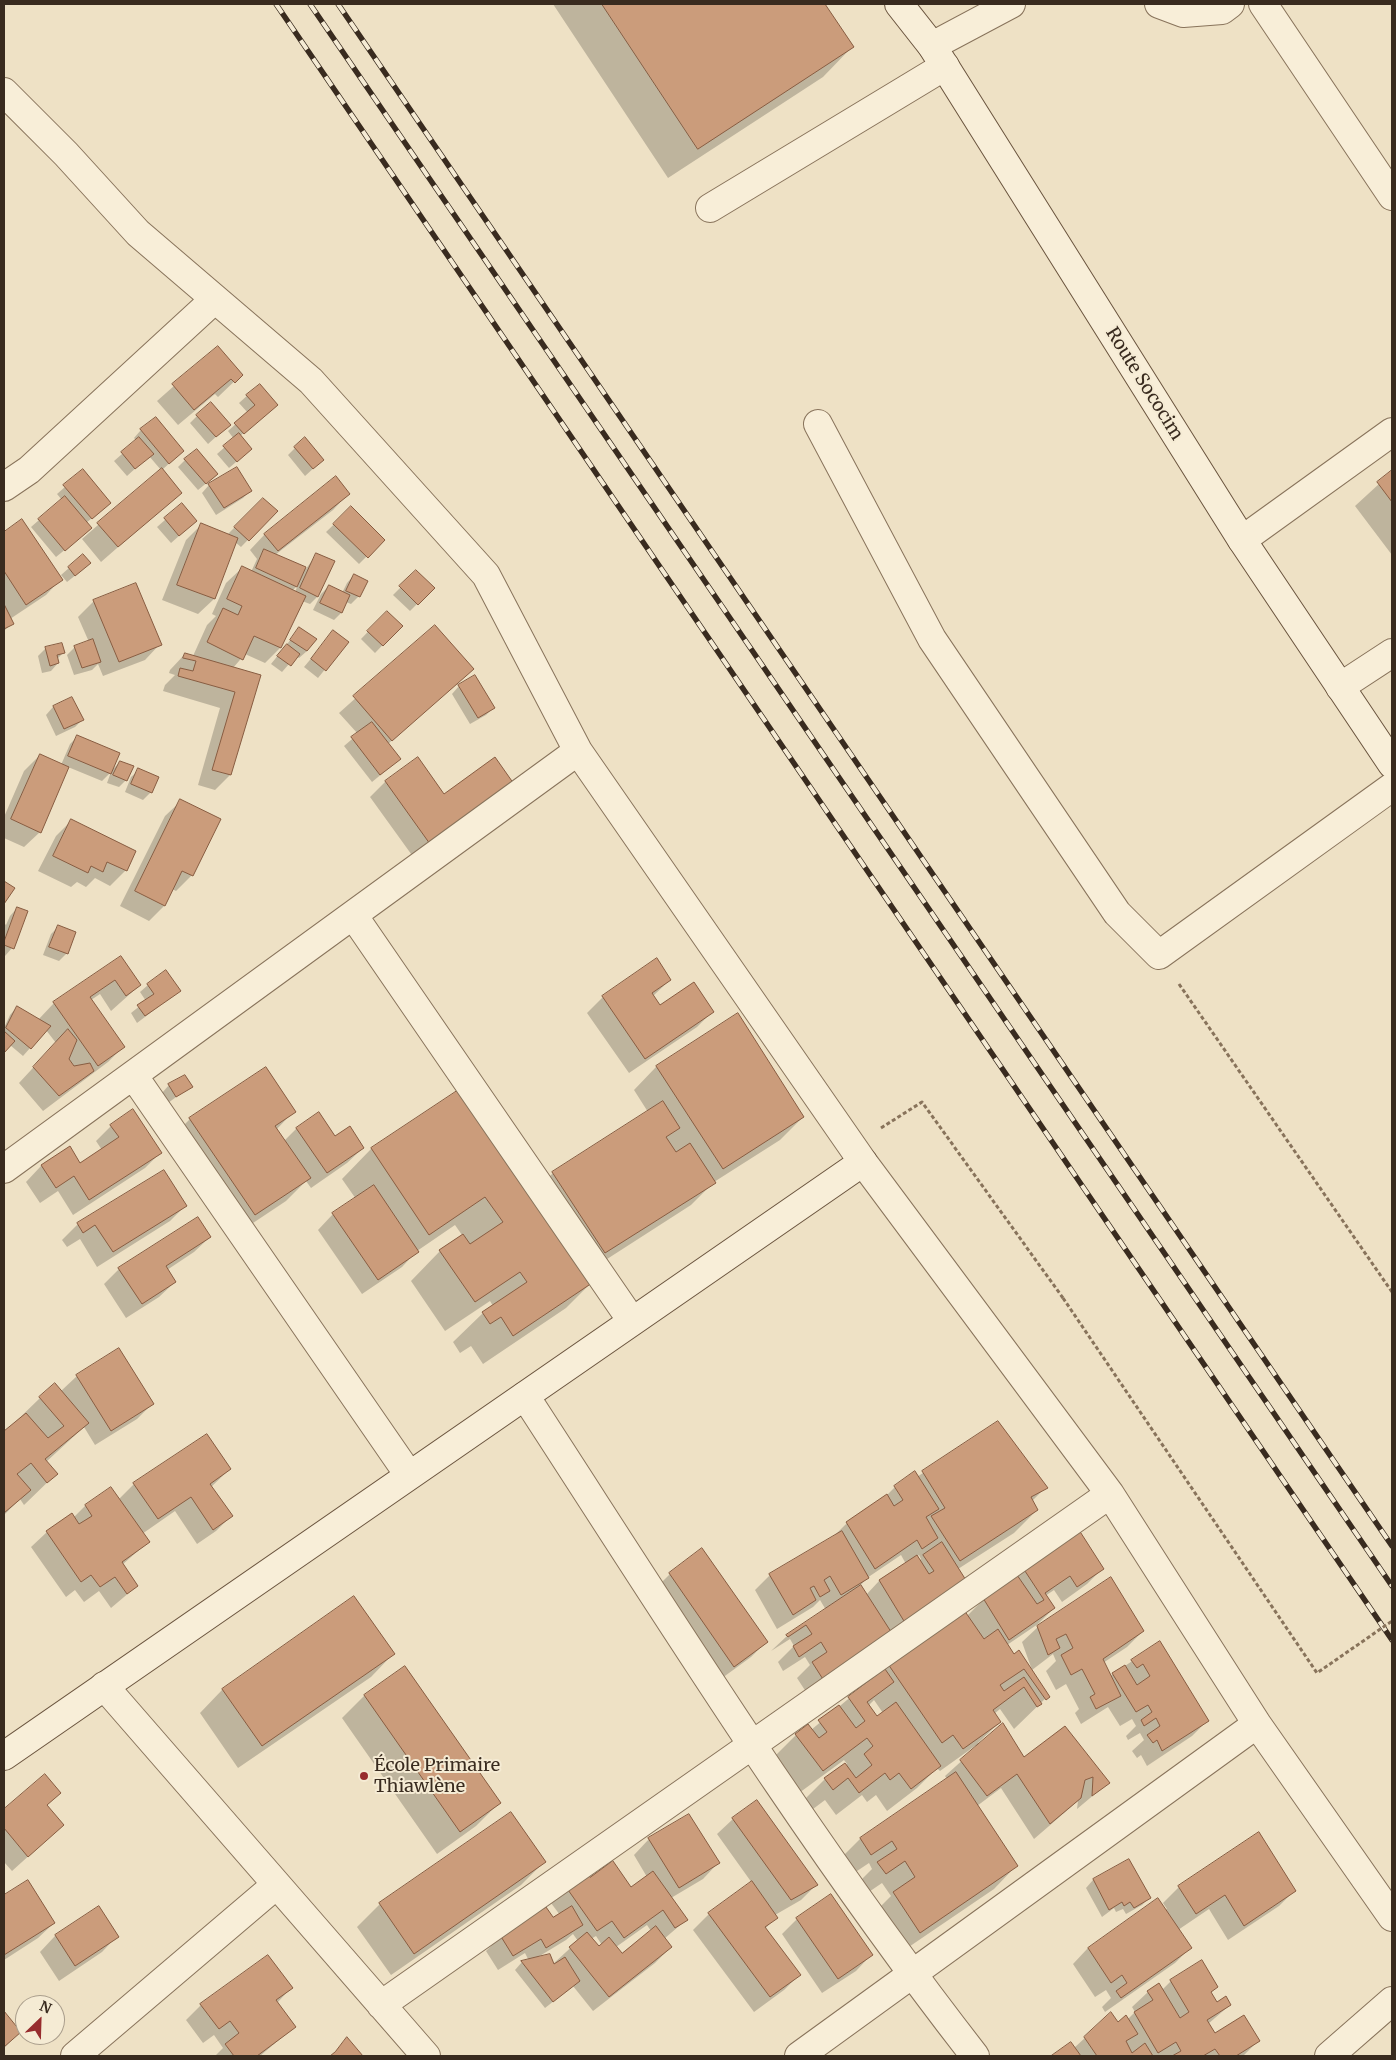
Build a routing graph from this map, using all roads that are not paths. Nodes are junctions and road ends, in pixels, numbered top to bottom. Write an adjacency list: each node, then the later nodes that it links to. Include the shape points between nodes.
1 (899, 4): 6 (street, Route Sococim)
2 (1010, 4): 6 (street)
3 (1159, 4): 4 (street, via 1183,13 1222,10)
4 (1230, 4)
5 (1262, 4): 8 (street)
6 (938, 56): 9 (street); 14 (street, Route Sococim)
7 (4, 92): 10 (street, via 138,233)
8 (1392, 196)
9 (710, 208)
10 (216, 299): 13 (street, via 29,470); 17 (street, via 311,381 486,574)
11 (818, 424): 19 (street, via 932,639 1116,913 1159,955)
12 (1392, 432): 14 (street)
13 (4, 487)
14 (1242, 540): 16 (street, Route Sococim)
15 (1392, 653): 16 (street)
16 (1340, 687): 18 (street, Route Sococim)
17 (578, 751): 20 (street); 22 (street)
18 (1392, 764)
19 (1392, 788)
20 (353, 915): 21 (street); 24 (street)
21 (133, 1075): 23 (street); 26 (street)
22 (858, 1153): 24 (street); 27 (street)
23 (4, 1169)
24 (632, 1321): 25 (street)
25 (525, 1396): 26 (street); 30 (street)
26 (409, 1475): 28 (street)
27 (1110, 1494): 29 (street); 30 (street)
28 (104, 1686): 31 (street); 32 (street)
29 (1257, 1724): 33 (street); 34 (street)
30 (751, 1744): 34 (street); 36 (street)
31 (4, 1756)
32 (276, 1885): 36 (street); 37 (street)
33 (1392, 1917)
34 (911, 1975): 39 (street); 40 (street)
35 (1392, 2001): 41 (street)
36 (381, 2005): 38 (street)
37 (75, 2056)
38 (426, 2056)
39 (799, 2056)
40 (975, 2056)
41 (1329, 2056)

